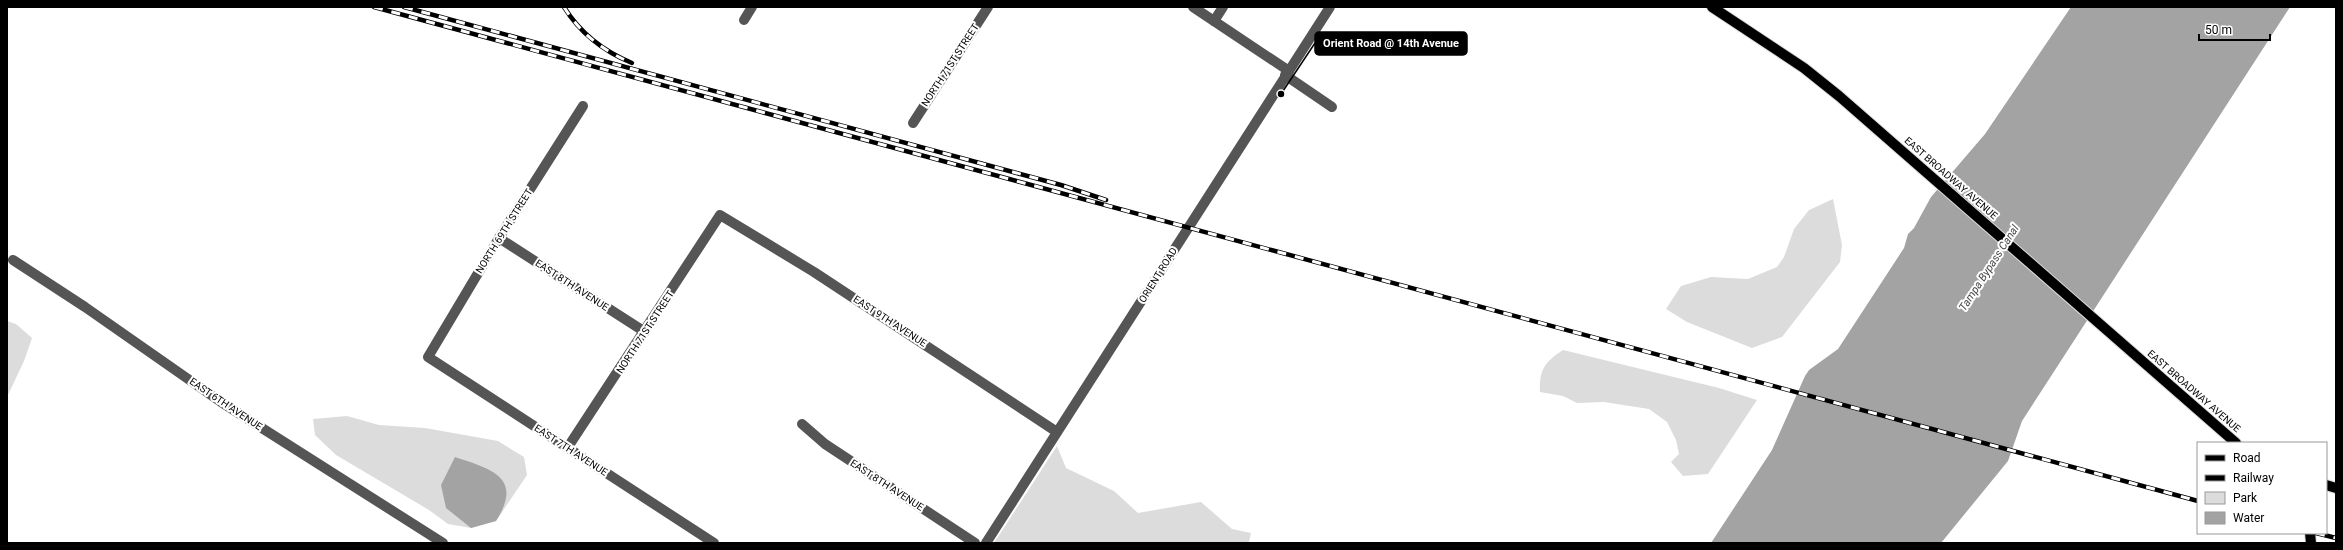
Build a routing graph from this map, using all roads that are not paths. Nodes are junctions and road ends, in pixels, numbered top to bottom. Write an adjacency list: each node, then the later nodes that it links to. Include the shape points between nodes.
1 (752, 7): 7 (street)
2 (988, 7): 12 (street, NORTH 71ST STREET)
3 (1193, 7): 8 (street)
4 (1223, 7): 8 (street)
5 (1330, 7): 9 (street, ORIENT ROAD)
6 (1712, 7): 20 (main road, EAST BROADWAY AVENUE, via 1804,68)
7 (744, 20)
8 (1214, 21): 9 (street)
9 (1287, 73): 11 (street); 19 (street, ORIENT ROAD)
10 (583, 106): 14 (street, NORTH 69TH STREET)
11 (1332, 107)
12 (913, 123)
13 (720, 215): 16 (street, NORTH 71ST STREET); 19 (street, EAST 9TH AVENUE, via 814,272)
14 (499, 238): 16 (street, EAST 8TH AVENUE); 17 (street, NORTH 69TH STREET)
15 (13, 260): 22 (street, EAST 6TH AVENUE, via 221,402)
16 (645, 332): 21 (street, NORTH 71ST STREET)
17 (428, 357): 21 (street, EAST 7TH AVENUE)
18 (802, 424): 24 (street, EAST 8TH AVENUE, via 825,444)
19 (1057, 432): 25 (street, ORIENT ROAD)
20 (2235, 442)
21 (568, 448): 23 (street, EAST 7TH AVENUE)
22 (443, 543)
23 (714, 543)
24 (975, 543)
25 (986, 543)

